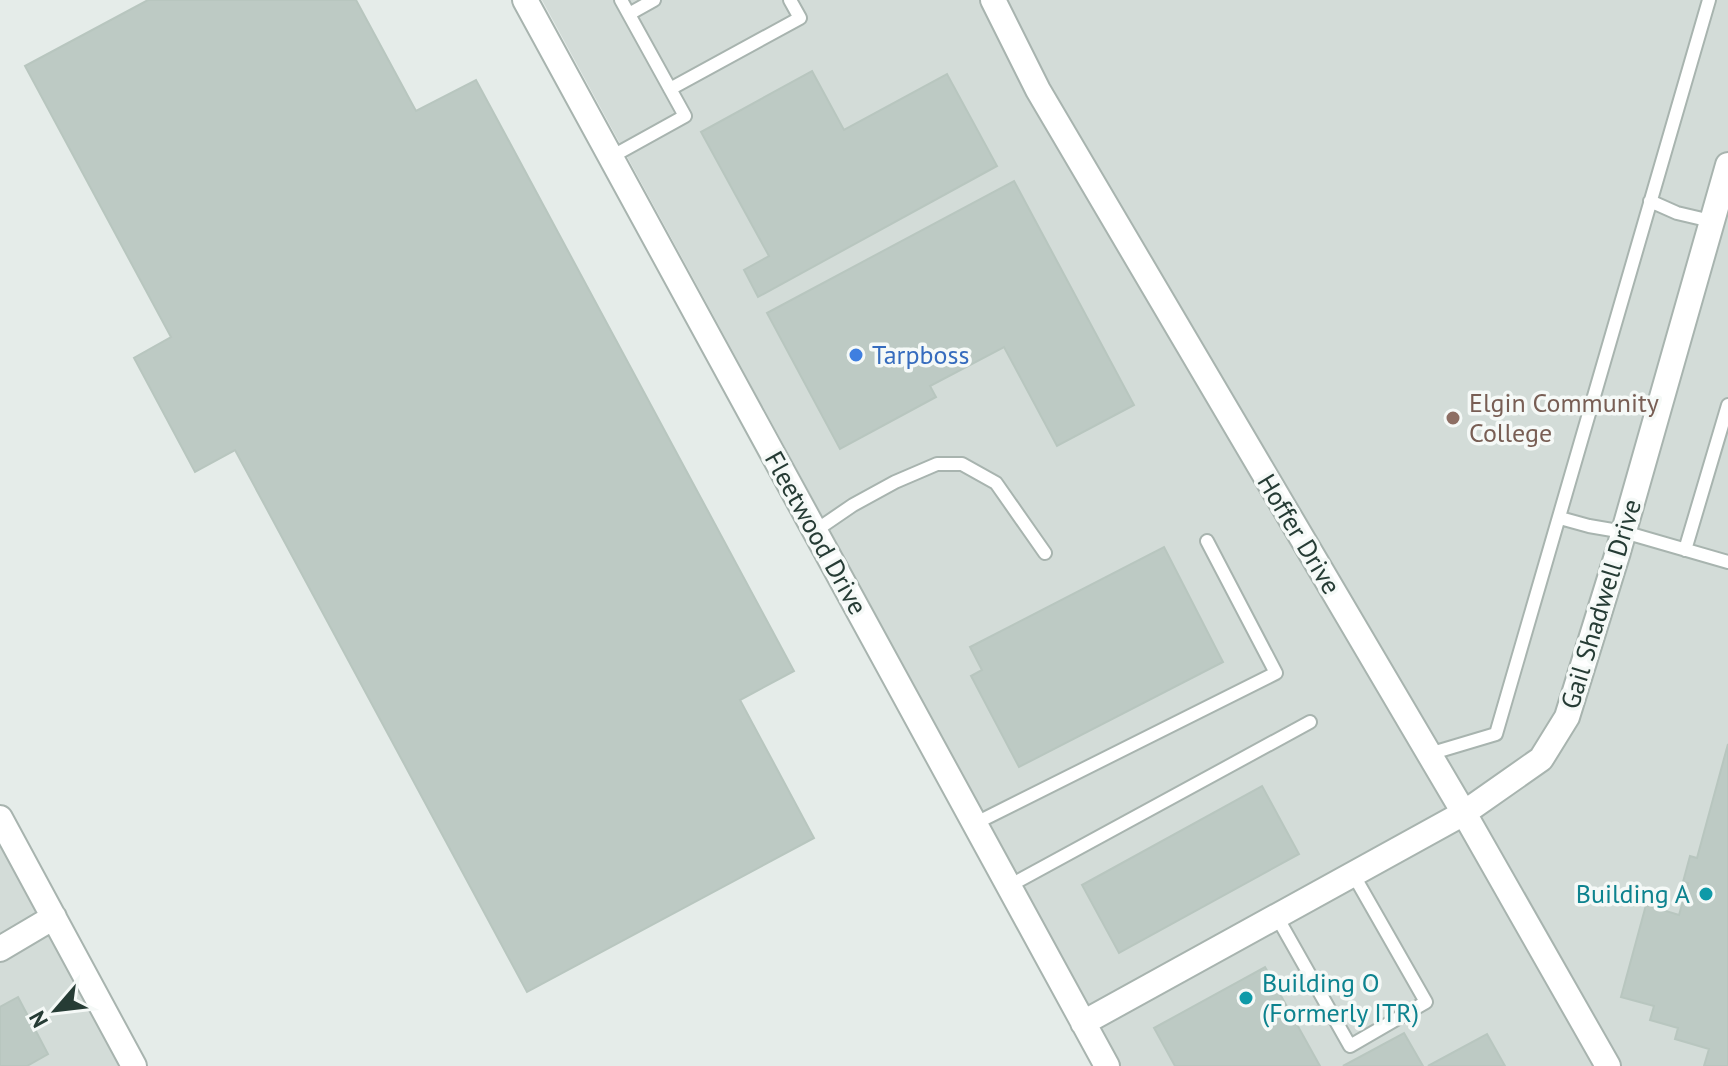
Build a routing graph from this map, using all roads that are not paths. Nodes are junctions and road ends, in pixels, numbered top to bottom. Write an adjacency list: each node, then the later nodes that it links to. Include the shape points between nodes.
1 (525, 0): 9 (street, Fleetwood Drive)
2 (621, 0): 7 (lane)
3 (654, 0): 7 (lane)
4 (790, 0): 8 (lane, via 800,18)
5 (993, 0): 22 (street, Hoffer Drive, via 1051,112)
6 (1709, 0): 11 (lane)
7 (629, 14): 8 (lane)
8 (670, 89): 9 (lane, via 685,116)
9 (611, 157): 15 (street, Fleetwood Drive)
10 (1728, 165): 12 (street, Gail Shadwell Drive)
11 (1650, 201): 12 (lane); 14 (lane)
12 (1711, 221): 16 (street, Gail Shadwell Drive)
13 (1728, 405): 18 (lane)
14 (1560, 518): 16 (lane); 22 (lane, via 1496,734)
15 (815, 531): 19 (lane, via 895,482 937,464 962,464 996,483); 25 (street, Fleetwood Drive)
16 (1624, 532): 18 (lane); 23 (street, Gail Shadwell Drive, via 1567,717 1541,759)
17 (1207, 541): 25 (lane, via 1276,673)
18 (1685, 550): 20 (lane)
19 (1045, 553)
20 (1728, 562)
21 (1310, 722): 27 (lane)
22 (1429, 754): 23 (street, Hoffer Drive)
23 (1464, 813): 26 (street, Gail Shadwell Drive); 34 (street, Hoffer Drive)
24 (0, 818): 28 (street)
25 (974, 824): 27 (street, Fleetwood Drive)
26 (1353, 874): 29 (street, Gail Shadwell Drive); 29 (lane, via 1426,1002 1350,1046)
27 (1009, 886): 31 (street, Fleetwood Drive)
28 (54, 917): 30 (street); 32 (street)
29 (1277, 917): 31 (street, Gail Shadwell Drive)
30 (0, 949)
31 (1083, 1023): 33 (street, Fleetwood Drive)
32 (134, 1066)
33 (1107, 1066)
34 (1608, 1066)

